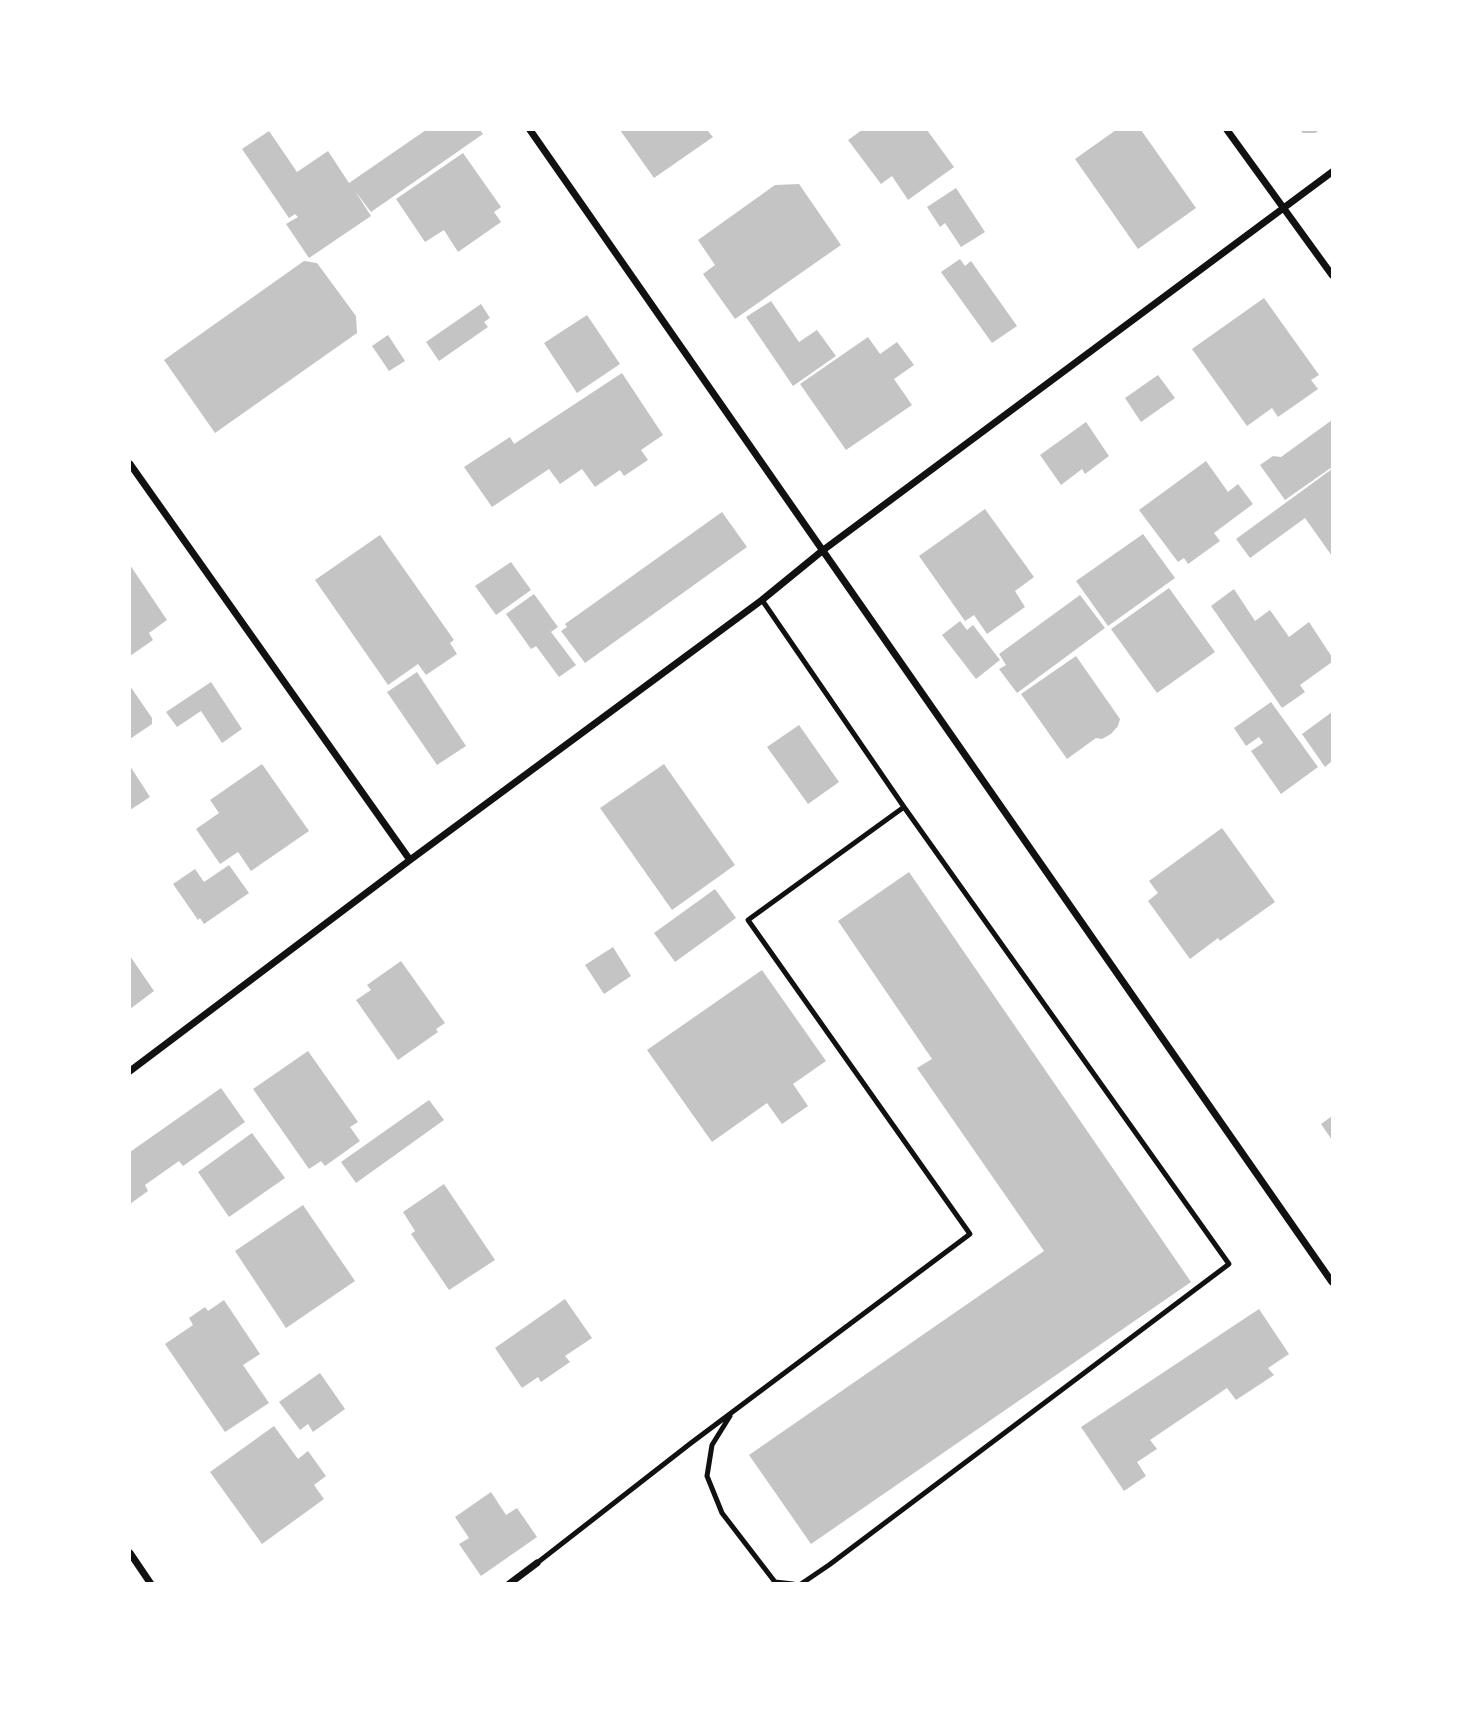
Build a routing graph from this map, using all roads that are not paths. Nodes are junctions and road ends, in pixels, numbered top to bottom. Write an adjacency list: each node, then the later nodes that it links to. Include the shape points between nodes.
1 (530, 130): 7 (street)
2 (1227, 130): 4 (street)
3 (1332, 172): 4 (street)
4 (1284, 208): 5 (street); 7 (street)
5 (1332, 275)
6 (130, 464): 10 (street)
7 (822, 551): 8 (street); 12 (street)
8 (762, 600): 9 (lane); 10 (street)
9 (904, 807): 13 (lane, via 748,920 970,1234); 19 (lane, via 1229,1264)
10 (410, 860): 11 (street)
11 (130, 1071)
12 (1332, 1282)
13 (731, 1413): 15 (lane); 18 (lane, via 712,1445 707,1476 722,1513 775,1582)
14 (130, 1553): 16 (street)
15 (537, 1563): 17 (street)
16 (151, 1584)
17 (509, 1584)
18 (793, 1584)
19 (800, 1584)

